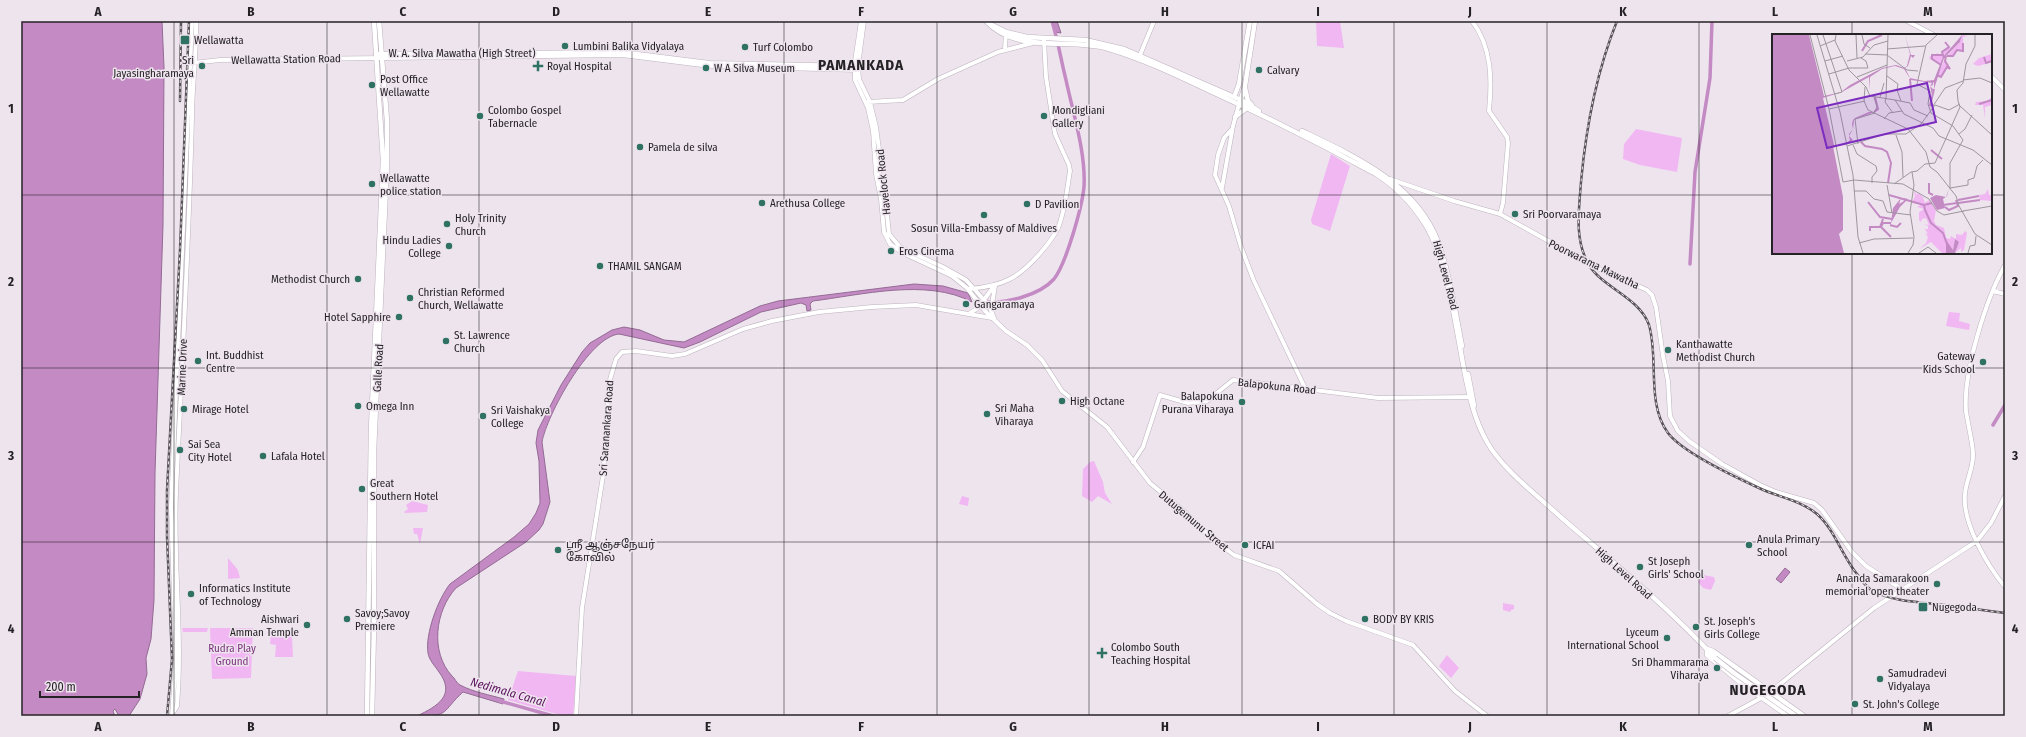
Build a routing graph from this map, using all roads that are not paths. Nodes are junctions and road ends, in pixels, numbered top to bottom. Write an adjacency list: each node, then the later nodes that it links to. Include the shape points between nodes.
1 (192, 21): 21 (main road, Marine Drive)
2 (196, 21): 21 (main road, Marine Drive)
3 (374, 21): 20 (highway, Galle Road)
4 (379, 21): 20 (highway, Galle Road)
5 (861, 21): 22 (main road, Havelock Road)
6 (864, 21): 22 (main road, Havelock Road)
7 (1154, 21): 19 (main road)
8 (1250, 21): 26 (highway)
9 (1255, 21): 24 (highway)
10 (1472, 21): 34 (main road, via 1484,44 1490,68 1492,80 1489,111 1507,137 1508,143)
11 (1907, 21): 14 (main road)
12 (986, 22): 13 (highway)
13 (1006, 34): 15 (highway); 17 (highway); 18 (main road)
14 (1932, 34)
15 (1046, 39): 16 (highway); 16 (highway, via 1054,44); 17 (highway); 36 (main road, via 1046,77 1054,134 1069,165 1067,190 1060,220 1053,236 1022,273)
16 (1061, 41): 19 (highway, via 1109,44); 26 (highway, via 1109,49)
17 (1035, 42): 18 (main road)
18 (1005, 49): 27 (main road, via 938,79 903,100)
19 (1140, 55): 26 (highway)
20 (379, 56): 21 (main road, Wellawatta Station Road, via 220,60); 22 (main road, W. A. Silva Mawatha (High Street), via 622,55 710,66); 46 (highway, Galle Road, via 388,161)
21 (194, 63): 61 (main road, Marine Drive, via 190,216 175,532 180,664 177,706)
22 (856, 68): 27 (main road, Havelock Road)
23 (1992, 77): 25 (main road)
24 (1245, 86): 26 (highway); 29 (highway, via 1248,101)
25 (2005, 90)
26 (1237, 101): 28 (highway, High Level Road); 29 (highway, High Level Road); 30 (main road)
27 (868, 102): 37 (main road, Havelock Road, via 884,232 888,241 902,253 952,276); 38 (main road, Havelock Road, via 878,138 879,174 891,238 900,247 943,266 966,280)
28 (1248, 108): 30 (highway); 48 (highway, High Level Road, via 1376,174 1388,182 1418,213 1434,241 1444,271)
29 (1255, 109): 32 (highway, High Level Road, via 1338,149)
30 (1235, 116): 31 (main road)
31 (1232, 129): 33 (main road); 33 (main road, via 1224,138 1216,165 1215,175)
32 (1390, 179): 34 (main road, Poorwarama Mawatha); 48 (highway, High Level Road, via 1425,217 1438,241 1450,282)
33 (1222, 188): 47 (main road, via 1254,281)
34 (1500, 214): 53 (main road, Poorwarama Mawatha, via 1549,243 1641,287 1652,295 1668,381 1670,416 1678,431 1722,464 1760,485 1814,504 1822,510 1852,552 1866,566)
35 (2005, 265): 39 (main road)
36 (995, 286): 38 (main road); 41 (main road); 43 (main road)
37 (969, 289): 38 (main road); 42 (main road, Havelock Road)
38 (974, 289): 41 (main road, Havelock Road)
39 (1993, 291): 40 (main road); 51 (main road, via 1966,383 1966,410 1973,454 1964,500 1965,510)
40 (2005, 294)
41 (985, 298): 42 (main road); 43 (main road, Havelock Road)
42 (980, 305): 44 (main road); 45 (main road, Dutugemunu Street)
43 (991, 310): 45 (main road)
44 (968, 314): 45 (main road, Sri Saranankara Road); 64 (main road, Sri Saranankara Road, via 916,305 825,311 743,329 685,354 672,356 636,351 622,352 616,359 609,383 603,476 582,608)
45 (994, 319): 49 (main road, Dutugemunu Street, via 1006,331 1027,344 1042,360 1062,391 1108,427)
46 (378, 324): 62 (highway, Galle Road, via 370,444); 63 (highway, Galle Road, via 374,450)
47 (1305, 388): 48 (main road, Balapokuna Road, via 1378,398); 49 (main road, Balapokuna Road, via 1233,380 1207,401 1188,403 1160,395 1143,447)
48 (1471, 397): 54 (highway, High Level Road, via 1477,421 1488,444 1499,458)
49 (1133, 462): 65 (main road, Dutugemunu Street, via 1150,483 1231,553 1279,570 1317,604 1346,621 1413,645 1455,690)
50 (2005, 496): 51 (main road, via 1991,523)
51 (1977, 541): 52 (main road, via 1997,578); 53 (main road)
52 (2005, 587)
53 (1903, 590): 57 (main road, via 1848,628)
54 (1707, 649): 55 (highway); 56 (highway, via 1707,655); 68 (highway, High Level Road, bridge, via 1715,658)
55 (1747, 677): 56 (highway); 57 (highway)
56 (1742, 684): 58 (highway)
57 (1770, 693): 58 (main road); 59 (highway)
58 (1760, 699): 60 (highway); 66 (main road)
59 (1782, 701): 60 (highway); 69 (highway)
60 (1778, 709): 67 (highway)
61 (173, 714)
62 (367, 716)
63 (372, 716)
64 (576, 716)
65 (1487, 716)
66 (1728, 716)
67 (1788, 716)
68 (1796, 716)
69 (1804, 716)

